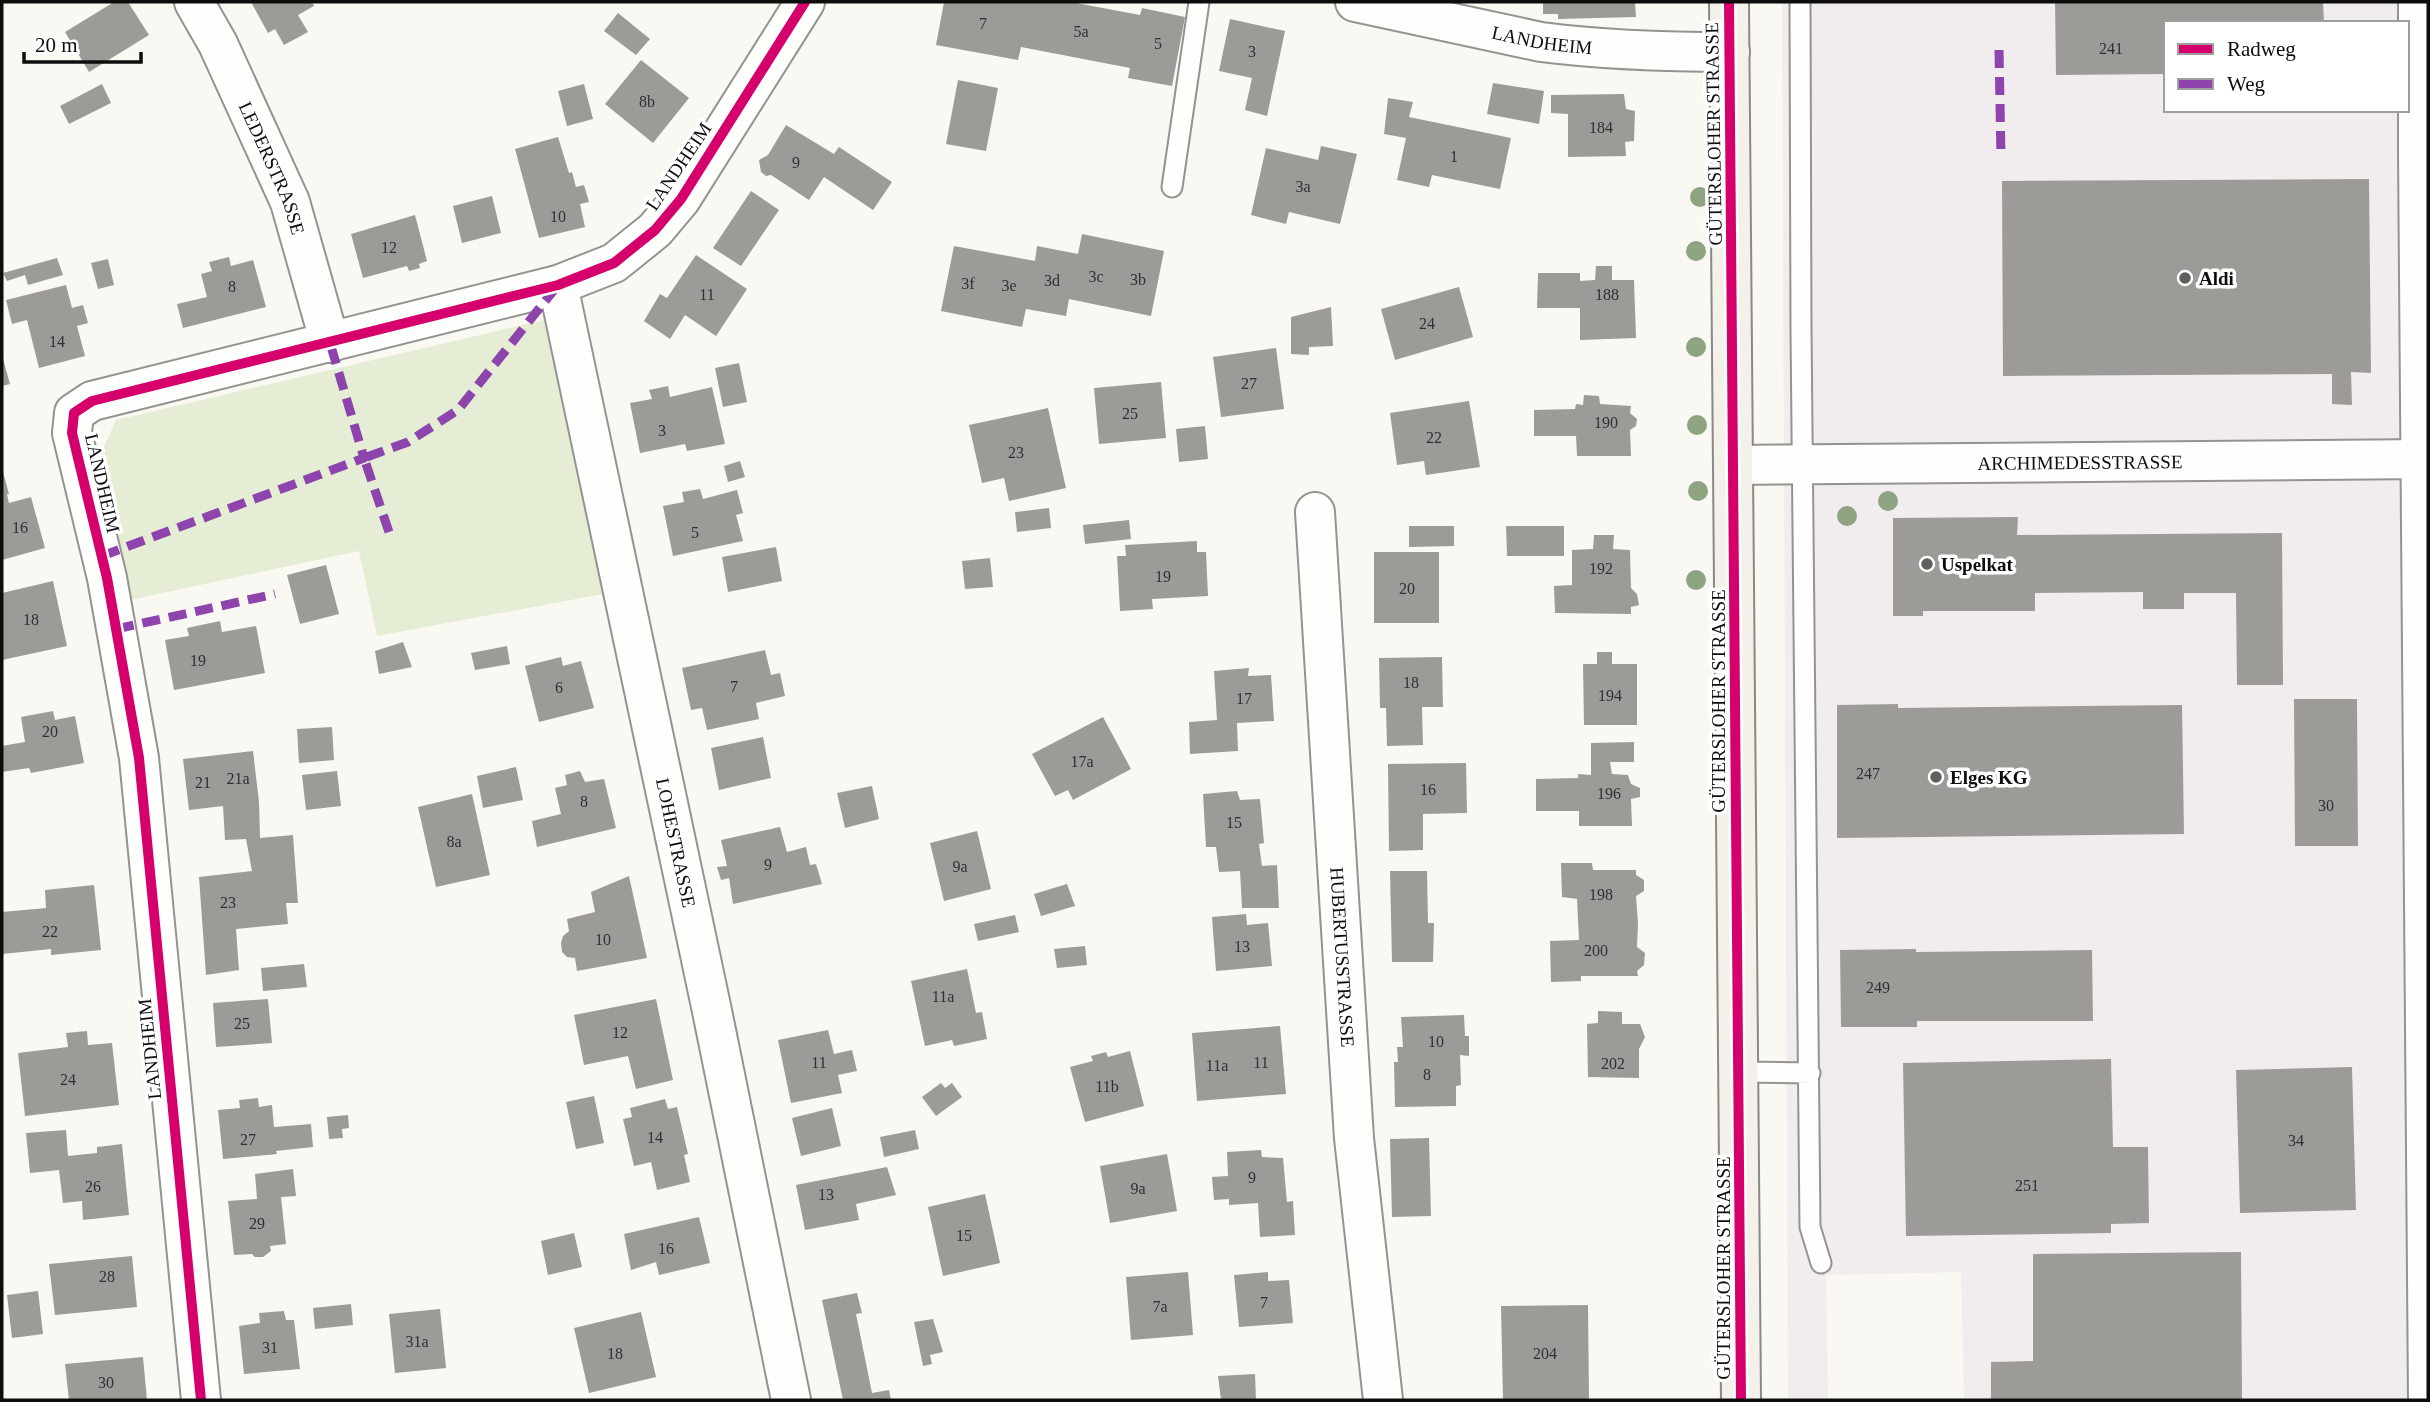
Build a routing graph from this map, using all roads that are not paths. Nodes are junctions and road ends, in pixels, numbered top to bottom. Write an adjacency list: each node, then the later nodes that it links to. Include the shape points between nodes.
1 (194, 2): 11 (street, LEDERSTRASSE, via 290,202)
2 (804, 2): 10 (street, LANDHEIM, via 681,199 655,230 614,263)
3 (1199, 2): 9 (lane)
4 (1356, 2): 8 (street, LANDHEIM, via 1560,44 1654,52)
5 (1729, 2): 8 (street, GÜTERSLOHER STRASSE)
6 (1800, 2): 14 (lane)
7 (2418, 2): 12 (street)
8 (1730, 52): 13 (street, GÜTERSLOHER STRASSE)
9 (1172, 187)
10 (558, 285): 11 (street, LANDHEIM); 20 (street, LOHESTRASSE)
11 (330, 343): 19 (street, LANDHEIM, via 92,401 74,413 72,433 107,578 139,758)
12 (2424, 459): 14 (street, ARCHIMEDESSTRASSE); 23 (street)
13 (1734, 465): 14 (street, ARCHIMEDESSTRASSE); 16 (street, GÜTERSLOHER STRASSE)
14 (1803, 465): 17 (lane)
15 (1315, 512): 21 (street, HUBERTUSSTRASSE, via 1354,1138)
16 (1738, 1072): 17 (lane); 22 (street, GÜTERSLOHER STRASSE)
17 (1810, 1073): 18 (lane, via 1810,1227)
18 (1821, 1263)
19 (201, 1400)
20 (791, 1400)
21 (1383, 1400)
22 (1741, 1400)
23 (2428, 1400)

